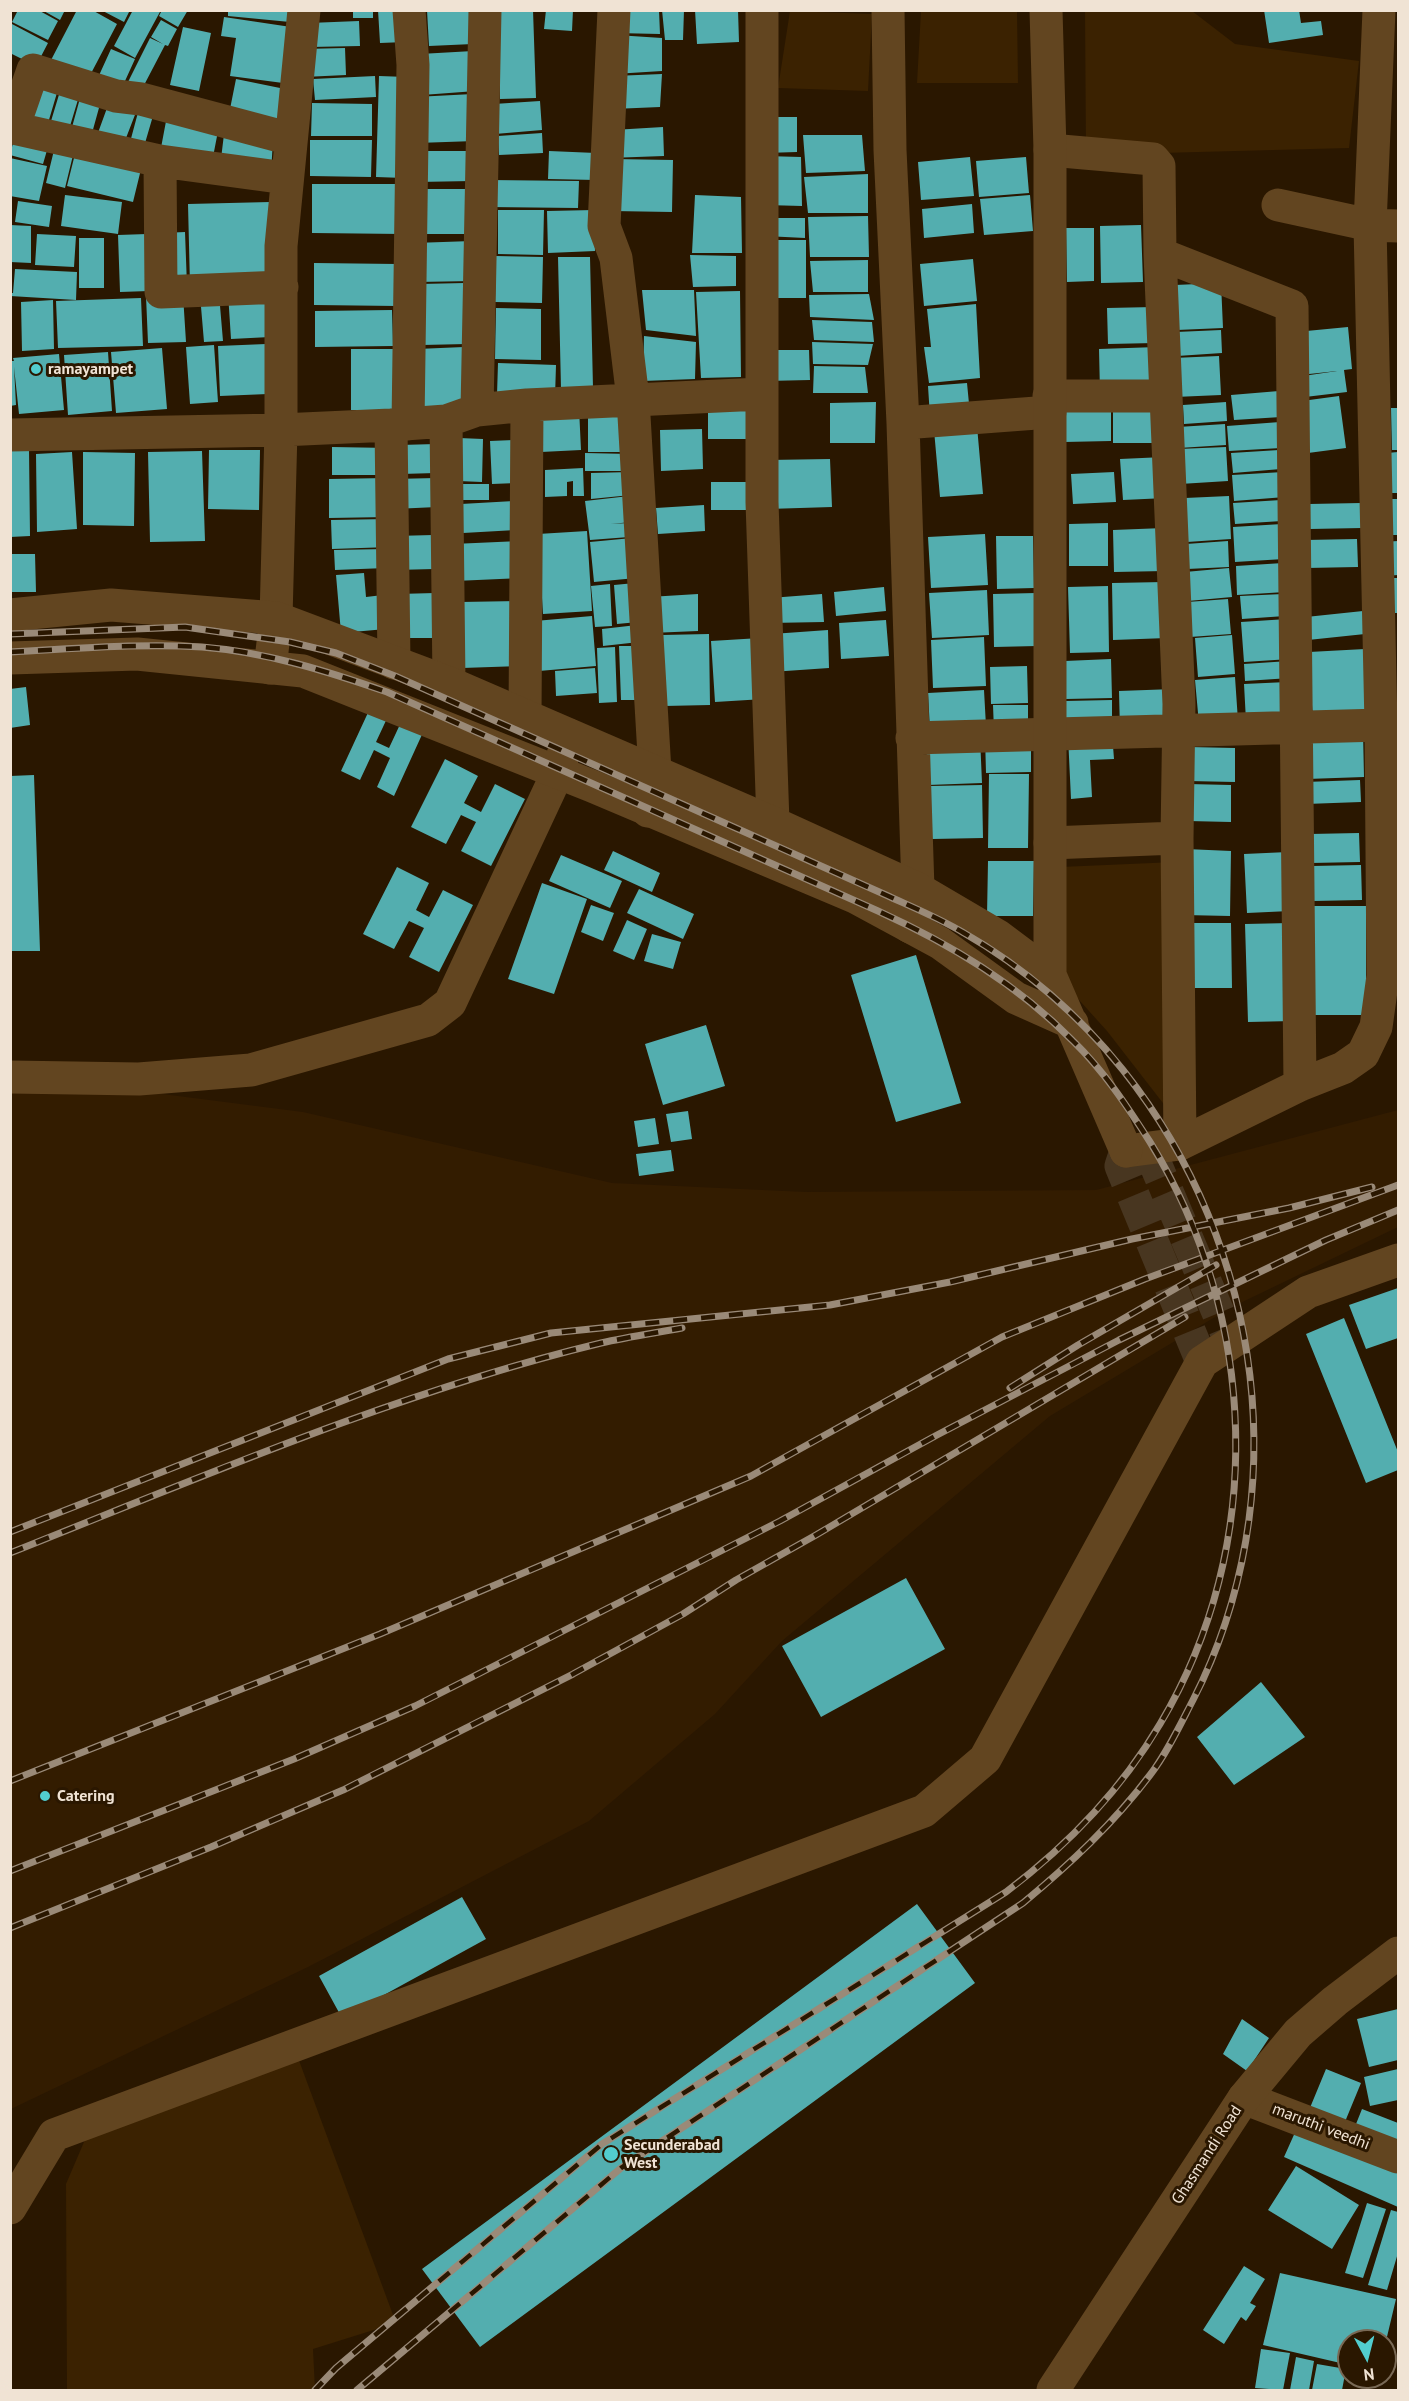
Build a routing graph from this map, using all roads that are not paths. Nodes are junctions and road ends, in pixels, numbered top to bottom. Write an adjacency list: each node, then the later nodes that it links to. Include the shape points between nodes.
1 (304, 10): 9 (street)
2 (409, 10): 25 (street, via 413,65)
3 (485, 10): 22 (street)
4 (614, 10): 19 (street, via 604,226 616,258)
5 (762, 10): 17 (street)
6 (888, 10): 24 (street, via 890,150)
7 (1046, 10): 10 (street)
8 (1379, 10): 14 (street)
9 (291, 139): 11 (street, via 141,99 116,96 33,70 13,128); 12 (street)
10 (1050, 150): 15 (street, via 1153,159 1159,166); 20 (street)
11 (160, 161): 12 (street); 16 (street, via 161,292)
12 (286, 178): 16 (street)
13 (1278, 205): 14 (street)
14 (1384, 225): 35 (street)
15 (1160, 254): 18 (street); 36 (street, via 1292,306)
16 (282, 286): 26 (street)
17 (761, 394): 19 (street); 44 (street)
18 (1166, 396): 20 (street); 37 (street)
19 (633, 399): 21 (street); 42 (street)
20 (1049, 404): 24 (street); 38 (street)
21 (527, 405): 22 (street); 34 (street)
22 (477, 410): 23 (street)
23 (446, 421): 25 (street); 33 (street)
24 (903, 423): 40 (street)
25 (399, 424): 26 (street); 31 (street)
26 (281, 430): 27 (street); 29 (street)
27 (10, 435)
28 (10, 615): 29 (street, via 111,605)
29 (276, 618): 31 (street); 32 (street)
30 (10, 658): 32 (street, via 137,654)
31 (394, 663): 33 (street)
32 (270, 668): 41 (street, via 303,671)
33 (449, 684): 34 (street)
34 (525, 717): 39 (street)
35 (1381, 725): 36 (street); 49 (street)
36 (1296, 728): 37 (street); 53 (street)
37 (1179, 730): 38 (street); 45 (street)
38 (1050, 734): 40 (street); 46 (street)
39 (569, 735): 41 (street); 42 (street)
40 (912, 738): 47 (street)
41 (558, 772): 43 (street); 52 (street, via 450,1003 428,1020 251,1070 139,1079)
42 (656, 772): 43 (street); 44 (street)
43 (648, 811): 48 (street, via 855,897)
44 (773, 823): 47 (street)
45 (1177, 838): 46 (street); 54 (street)
46 (1050, 843): 50 (street)
47 (918, 889): 48 (street); 50 (street, via 998,936)
48 (910, 927): 51 (street, via 940,943 1016,998)
49 (1391, 963): 53 (street, via 1376,1027 1363,1054 1343,1068)
50 (1050, 975): 51 (street)
51 (1072, 1023): 54 (street, via 1126,1151)
52 (10, 1077)
53 (1300, 1085): 54 (street)
54 (1180, 1144)
55 (1398, 1260): 59 (street, via 1308,1292 1202,1362 985,1759 924,1811 54,2135)
56 (1398, 1953): 57 (street, Ghasmandi Road, via 1298,2033)
57 (1244, 2098): 58 (street, maruthi veedhi); 60 (street, Ghasmandi Road)
58 (1398, 2157)
59 (10, 2208)
60 (1053, 2391)

